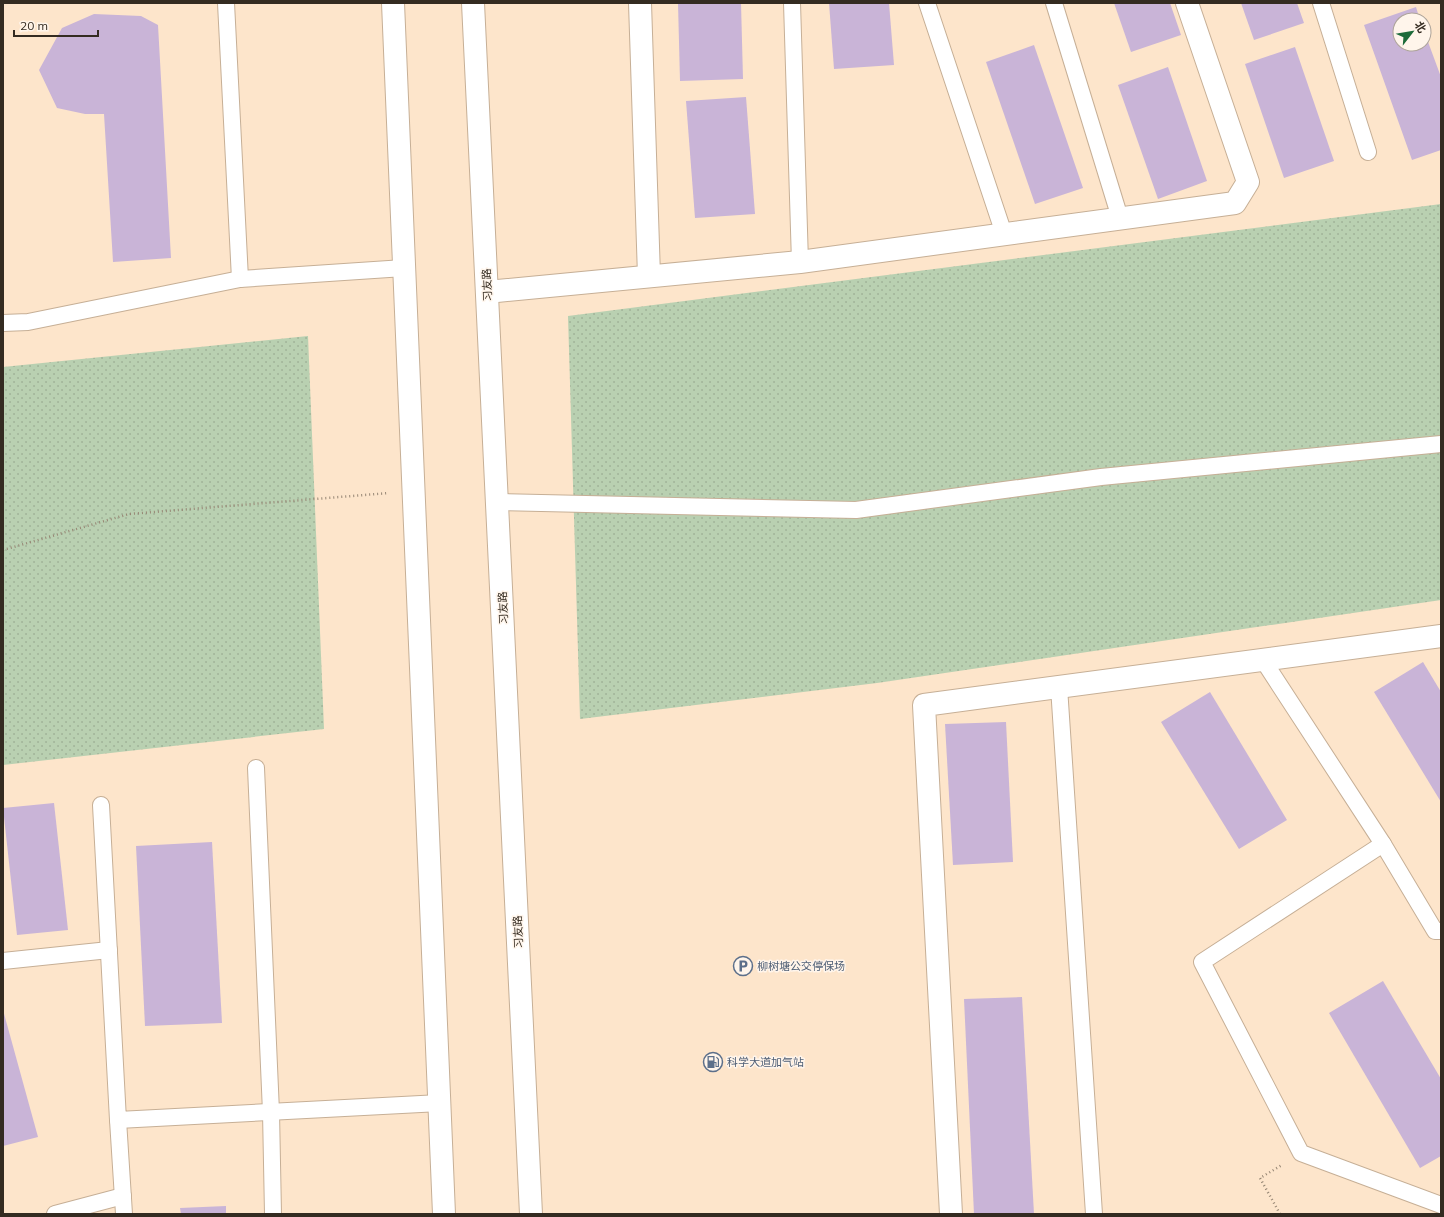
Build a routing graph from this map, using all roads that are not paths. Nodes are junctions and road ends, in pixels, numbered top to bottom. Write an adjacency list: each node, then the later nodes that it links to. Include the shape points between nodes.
1 (226, 3): 16 (lane)
2 (393, 3): 14 (main road)
3 (473, 3): 17 (main road, 习友路)
4 (640, 3): 15 (main road)
5 (792, 3): 13 (lane)
6 (927, 3): 12 (lane)
7 (1054, 3): 11 (lane)
8 (1187, 3): 11 (main road, via 1248,182 1235,203)
9 (1321, 3): 10 (lane)
10 (1368, 152)
11 (1120, 218): 12 (main road)
12 (1004, 234): 13 (main road)
13 (800, 262): 15 (main road)
14 (404, 268): 16 (lane); 30 (main road)
15 (649, 276): 17 (main road)
16 (240, 279): 18 (lane, via 28,322)
17 (487, 292): 20 (main road, 习友路)
18 (3, 323)
19 (1441, 444): 20 (lane, via 1101,477 856,510)
20 (498, 502): 39 (main road, 习友路)
21 (1441, 636): 22 (main road)
22 (1263, 660): 23 (main road); 26 (lane)
23 (1059, 687): 40 (main road, via 924,705); 41 (lane)
24 (256, 768): 31 (lane)
25 (101, 805): 28 (lane)
26 (1383, 844): 27 (lane, via 1435,932); 34 (lane, via 1202,962 1301,1153)
27 (1441, 931)
28 (109, 950): 29 (lane); 32 (lane)
29 (3, 961)
30 (440, 1103): 31 (lane); 38 (main road)
31 (271, 1112): 32 (lane); 37 (lane)
32 (118, 1120): 33 (lane)
33 (123, 1196): 35 (lane); 36 (lane)
34 (1441, 1205)
35 (55, 1214)
36 (124, 1214)
37 (273, 1214)
38 (444, 1214)
39 (532, 1214)
40 (951, 1214)
41 (1094, 1214)

